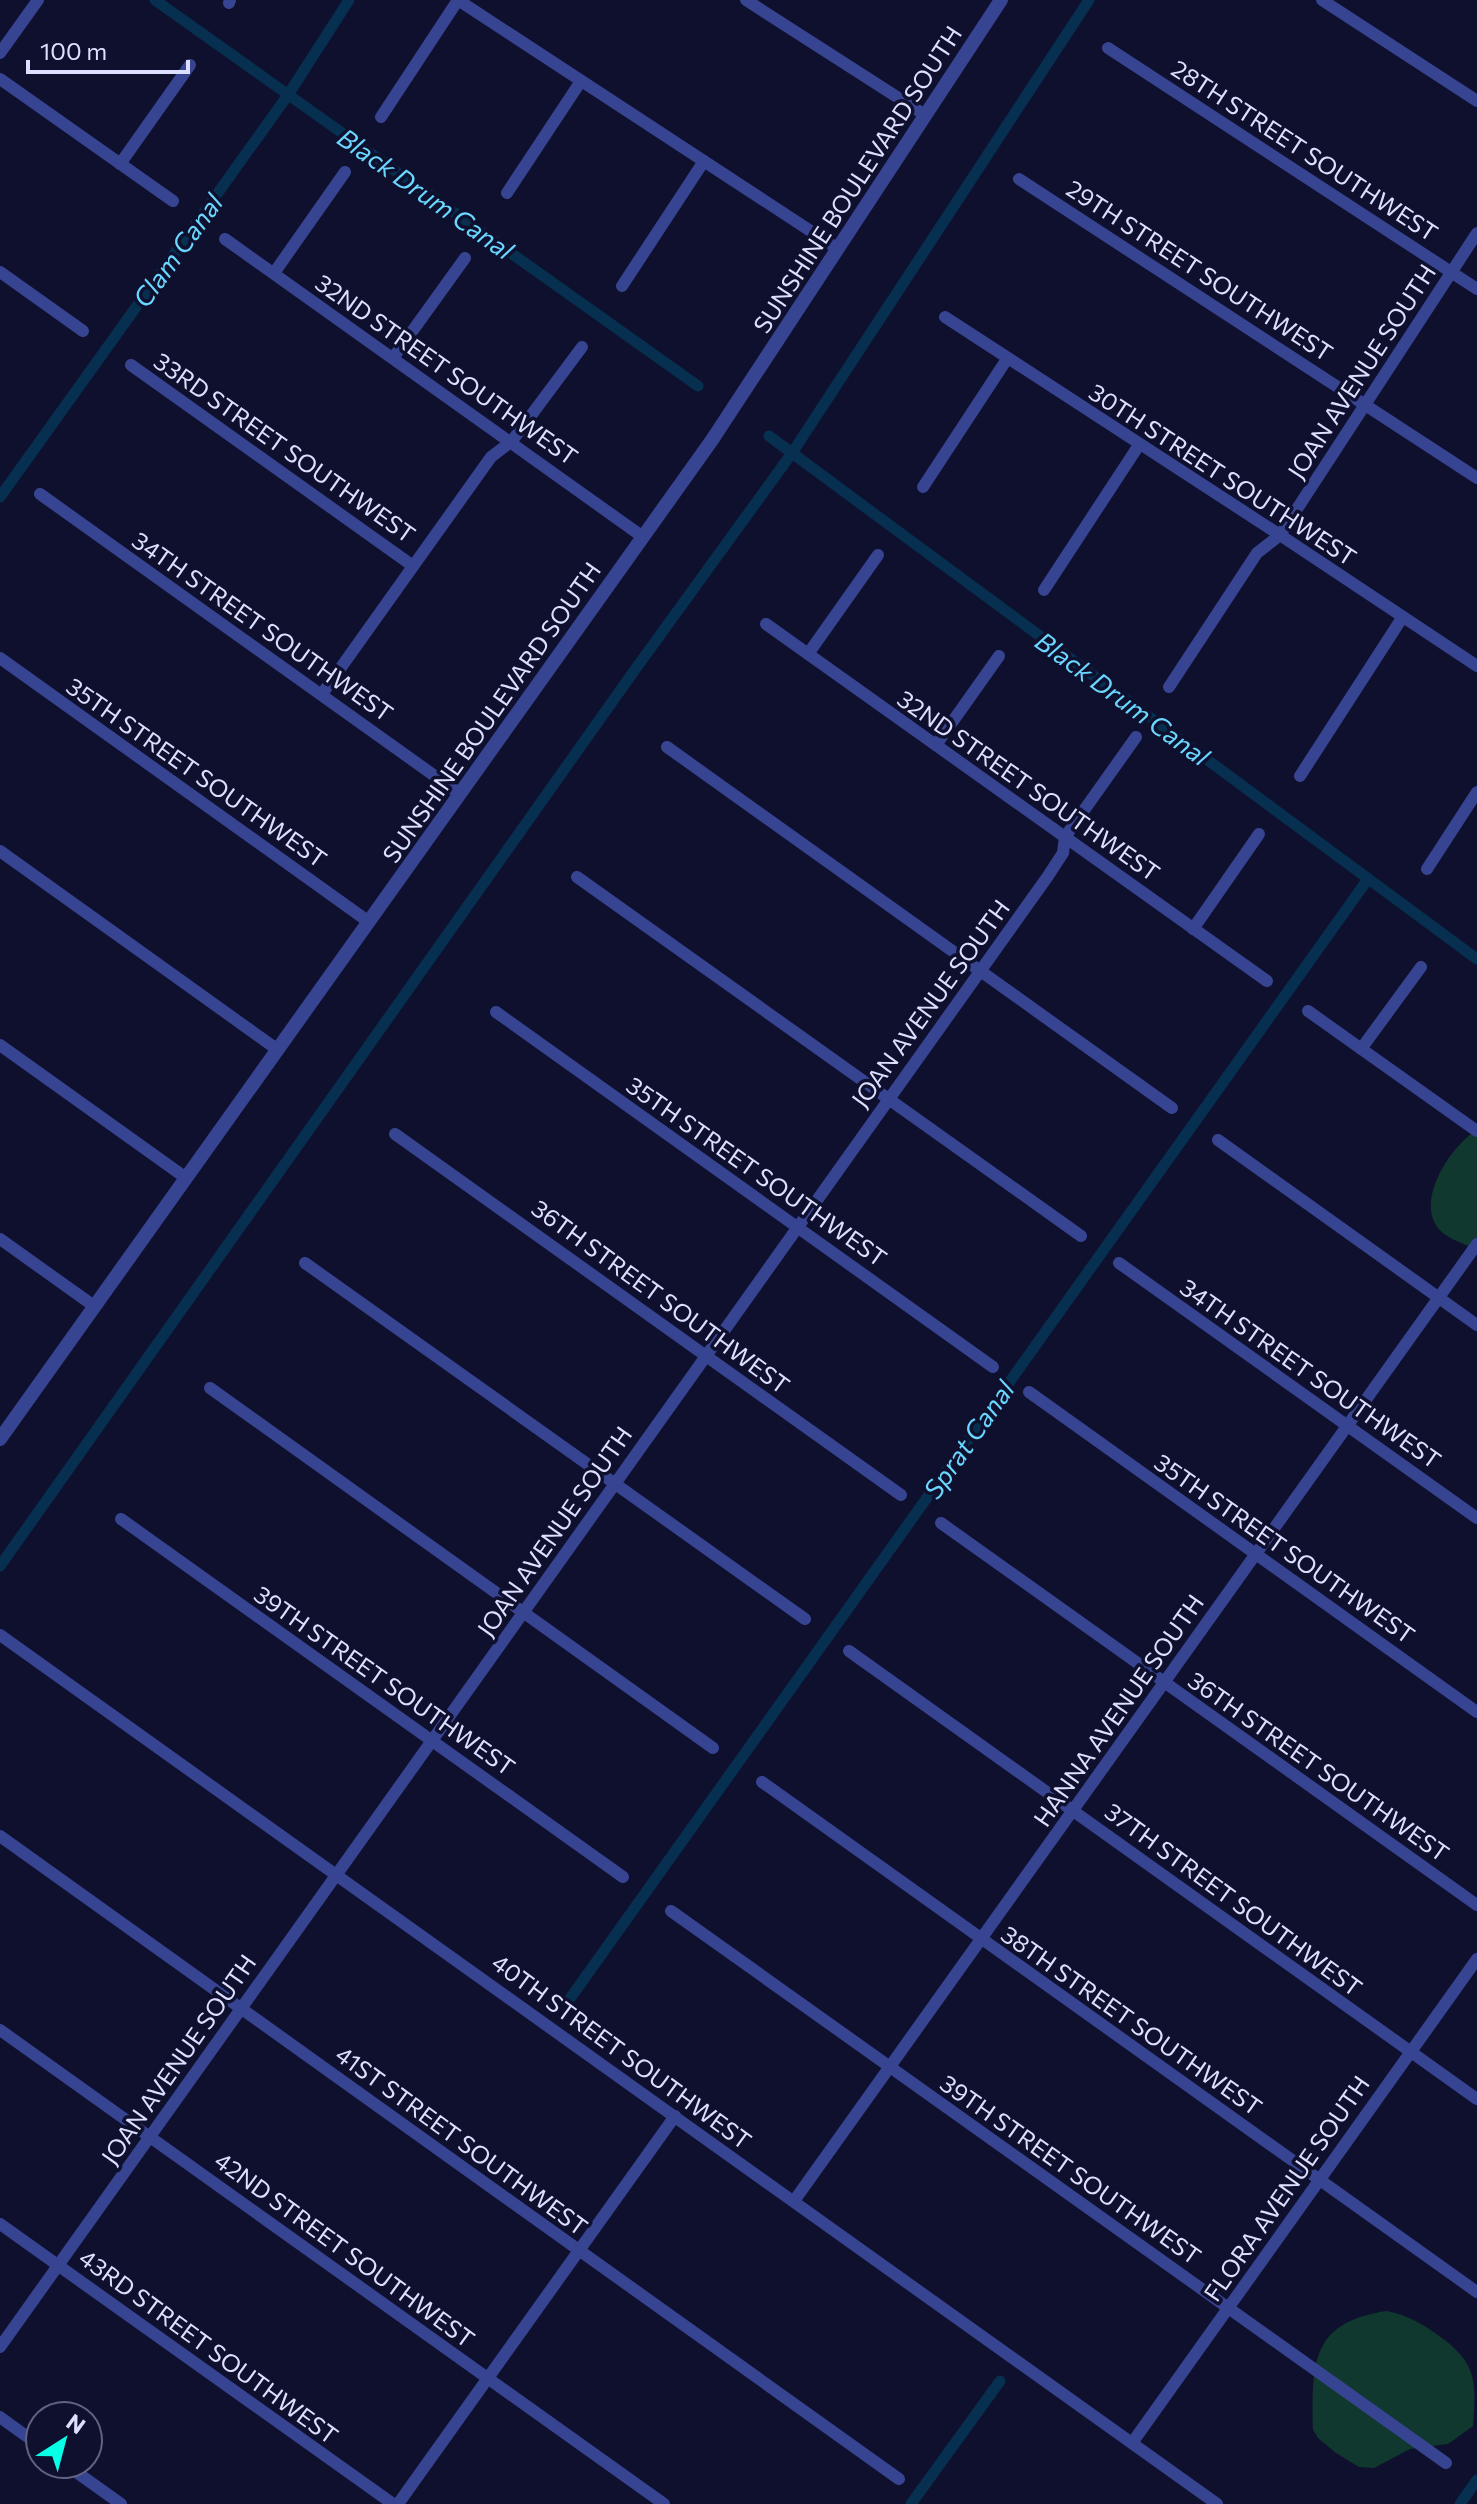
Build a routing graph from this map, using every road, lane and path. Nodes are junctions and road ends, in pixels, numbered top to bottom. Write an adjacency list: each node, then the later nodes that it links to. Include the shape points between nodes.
1 (38, 0): 7 (street)
2 (458, 0): 10 (street); 13 (street)
3 (746, 0): 12 (street)
4 (1001, 0): 12 (street, SUNSHINE BOULEVARD SOUTH)
5 (1322, 0): 11 (street)
6 (1108, 48): 25 (street, 28TH STREET SOUTHWEST)
7 (0, 53)
8 (190, 65): 15 (street)
9 (0, 79): 15 (street)
10 (581, 81): 14 (street); 18 (street)
11 (1477, 101)
12 (925, 115): 22 (street, SUNSHINE BOULEVARD SOUTH)
13 (381, 117)
14 (704, 161): 22 (street); 27 (street)
15 (120, 164): 19 (street)
16 (345, 172): 26 (street)
17 (1019, 179): 35 (street, 29TH STREET SOUTHWEST)
18 (507, 193)
19 (173, 201)
20 (1477, 233): 25 (street, JOAN AVENUE SOUTH)
21 (225, 239): 26 (street, 32ND STREET SOUTHWEST)
22 (838, 249): 42 (street, SUNSHINE BOULEVARD SOUTH)
23 (465, 258): 32 (street)
24 (0, 272): 30 (street)
25 (1451, 272): 28 (street, 28TH STREET SOUTHWEST); 35 (street, JOAN AVENUE SOUTH)
26 (274, 273): 32 (street, 32ND STREET SOUTHWEST)
27 (622, 286)
28 (1477, 289)
29 (945, 317): 33 (street, 30TH STREET SOUTHWEST)
30 (83, 331)
31 (582, 347): 36 (street)
32 (393, 358): 36 (street, 32ND STREET SOUTHWEST)
33 (1007, 359): 37 (street, 30TH STREET SOUTHWEST); 39 (street)
34 (131, 365): 44 (street, 33RD STREET SOUTHWEST)
35 (1365, 405): 38 (street, 29TH STREET SOUTHWEST); 41 (street, JOAN AVENUE SOUTH)
36 (512, 441): 42 (street, 32ND STREET SOUTHWEST); 44 (street, via 491,457)
37 (1139, 445): 41 (street, 30TH STREET SOUTHWEST); 45 (street)
38 (1477, 478)
39 (923, 487)
40 (40, 494): 53 (street, 34TH STREET SOUTHWEST)
41 (1280, 535): 46 (street, 30TH STREET SOUTHWEST); 52 (street, JOAN AVENUE SOUTH, via 1257,553)
42 (643, 537): 59 (street, SUNSHINE BOULEVARD SOUTH)
43 (878, 555): 48 (street)
44 (413, 566): 53 (street)
45 (1044, 590)
46 (1402, 618): 51 (street, 30TH STREET SOUTHWEST); 57 (street)
47 (766, 624): 48 (street, 32ND STREET SOUTHWEST)
48 (808, 654): 55 (street, 32ND STREET SOUTHWEST)
49 (999, 656): 55 (street)
50 (0, 658): 65 (street, 35TH STREET SOUTHWEST)
51 (1477, 666)
52 (1169, 687)
53 (322, 694): 59 (street, 34TH STREET SOUTHWEST)
54 (1136, 737): 61 (street, JOAN AVENUE SOUTH)
55 (936, 745): 61 (street, 32ND STREET SOUTHWEST)
56 (667, 747): 68 (street)
57 (1300, 776)
58 (1477, 792): 63 (street)
59 (460, 794): 65 (street, SUNSHINE BOULEVARD SOUTH)
60 (1259, 834): 66 (street)
61 (1065, 837): 66 (street, 32ND STREET SOUTHWEST); 68 (street, JOAN AVENUE SOUTH, via 1063,853)
62 (0, 851): 74 (street)
63 (1427, 869)
64 (577, 877): 75 (street)
65 (369, 922): 74 (street, SUNSHINE BOULEVARD SOUTH)
66 (1193, 929): 69 (street, 32ND STREET SOUTHWEST)
67 (1421, 967): 73 (street)
68 (981, 970): 75 (street, JOAN AVENUE SOUTH); 76 (street)
69 (1267, 981)
70 (1308, 1011): 73 (street)
71 (496, 1012): 81 (street, 35TH STREET SOUTHWEST)
72 (0, 1045): 80 (street)
73 (1361, 1049): 77 (street)
74 (278, 1050): 80 (street, SUNSHINE BOULEVARD SOUTH)
75 (889, 1099): 81 (street, JOAN AVENUE SOUTH); 82 (street)
76 (1172, 1108)
77 (1477, 1131)
78 (395, 1134): 90 (street, 36TH STREET SOUTHWEST)
79 (1218, 1140): 87 (street)
80 (186, 1178): 88 (street, SUNSHINE BOULEVARD SOUTH)
81 (798, 1227): 90 (street, JOAN AVENUE SOUTH); 91 (street, 35TH STREET SOUTHWEST)
82 (1081, 1236)
83 (0, 1239): 88 (street)
84 (1477, 1244): 87 (street, HANNA AVENUE SOUTH)
85 (305, 1263): 96 (street)
86 (1119, 1263): 94 (street, 34TH STREET SOUTHWEST)
87 (1438, 1298): 89 (street); 94 (street, HANNA AVENUE SOUTH)
88 (94, 1306): 95 (street, SUNSHINE BOULEVARD SOUTH)
89 (1477, 1325)
90 (706, 1356): 96 (street, JOAN AVENUE SOUTH); 97 (street, 36TH STREET SOUTHWEST)
91 (993, 1367)
92 (210, 1388): 102 (street)
93 (1029, 1392): 101 (street, 35TH STREET SOUTHWEST)
94 (1347, 1426): 98 (street, 34TH STREET SOUTHWEST); 101 (street, HANNA AVENUE SOUTH)
95 (1, 1435)
96 (615, 1484): 102 (street, JOAN AVENUE SOUTH); 103 (street)
97 (901, 1495)
98 (1477, 1518)
99 (121, 1519): 108 (street, 39TH STREET SOUTHWEST)
100 (941, 1523): 106 (street, 36TH STREET SOUTHWEST)
101 (1256, 1554): 106 (street, HANNA AVENUE SOUTH); 107 (street, 35TH STREET SOUTHWEST)
102 (524, 1612): 108 (street, JOAN AVENUE SOUTH); 109 (street)
103 (805, 1619)
104 (0, 1635): 113 (street, 40TH STREET SOUTHWEST)
105 (849, 1651): 111 (street, 37TH STREET SOUTHWEST)
106 (1164, 1683): 111 (street, HANNA AVENUE SOUTH); 115 (street, 36TH STREET SOUTHWEST)
107 (1477, 1712)
108 (432, 1740): 113 (street, JOAN AVENUE SOUTH); 114 (street, 39TH STREET SOUTHWEST)
109 (713, 1748)
110 (762, 1782): 117 (street, 38TH STREET SOUTHWEST)
111 (1072, 1811): 117 (street, HANNA AVENUE SOUTH); 121 (street, 37TH STREET SOUTHWEST)
112 (0, 1836): 119 (street, 41ST STREET SOUTHWEST)
113 (336, 1875): 119 (street, JOAN AVENUE SOUTH); 124 (street, 40TH STREET SOUTHWEST)
114 (623, 1877)
115 (1477, 1905)
116 (671, 1911): 122 (street, 39TH STREET SOUTHWEST)
117 (981, 1939): 122 (street, HANNA AVENUE SOUTH); 126 (street, 38TH STREET SOUTHWEST)
118 (1477, 1959): 121 (street, FLORA AVENUE SOUTH)
119 (241, 2009): 125 (street, JOAN AVENUE SOUTH); 129 (street, 41ST STREET SOUTHWEST)
120 (0, 2030): 125 (street, 42ND STREET SOUTHWEST)
121 (1410, 2051): 123 (street, 37TH STREET SOUTHWEST); 126 (street, FLORA AVENUE SOUTH)
122 (890, 2067): 127 (street, HANNA AVENUE SOUTH); 132 (street, 39TH STREET SOUTHWEST)
123 (1477, 2099)
124 (675, 2116): 127 (street, 40TH STREET SOUTHWEST); 129 (street)
125 (150, 2137): 130 (street, JOAN AVENUE SOUTH); 134 (street, 42ND STREET SOUTHWEST)
126 (1319, 2179): 131 (street, 38TH STREET SOUTHWEST); 132 (street, FLORA AVENUE SOUTH)
127 (794, 2201): 137 (street, 40TH STREET SOUTHWEST)
128 (0, 2224): 130 (street, 43RD STREET SOUTHWEST)
129 (579, 2251): 134 (street); 139 (street, 41ST STREET SOUTHWEST)
130 (58, 2265): 133 (street, JOAN AVENUE SOUTH); 142 (street, 43RD STREET SOUTHWEST)
131 (1477, 2292)
132 (1228, 2308): 137 (street, FLORA AVENUE SOUTH); 138 (street, 39TH STREET SOUTHWEST)
133 (0, 2347)
134 (488, 2378): 142 (street); 143 (street, 42ND STREET SOUTHWEST)
135 (0, 2417): 136 (street)
136 (24, 2434)
137 (1132, 2443): 144 (street, 40TH STREET SOUTHWEST)
138 (1446, 2463)
139 (899, 2479)
140 (87, 2480): 141 (street)
141 (121, 2504)
142 (396, 2504)
143 (664, 2504)
144 (1217, 2504)

